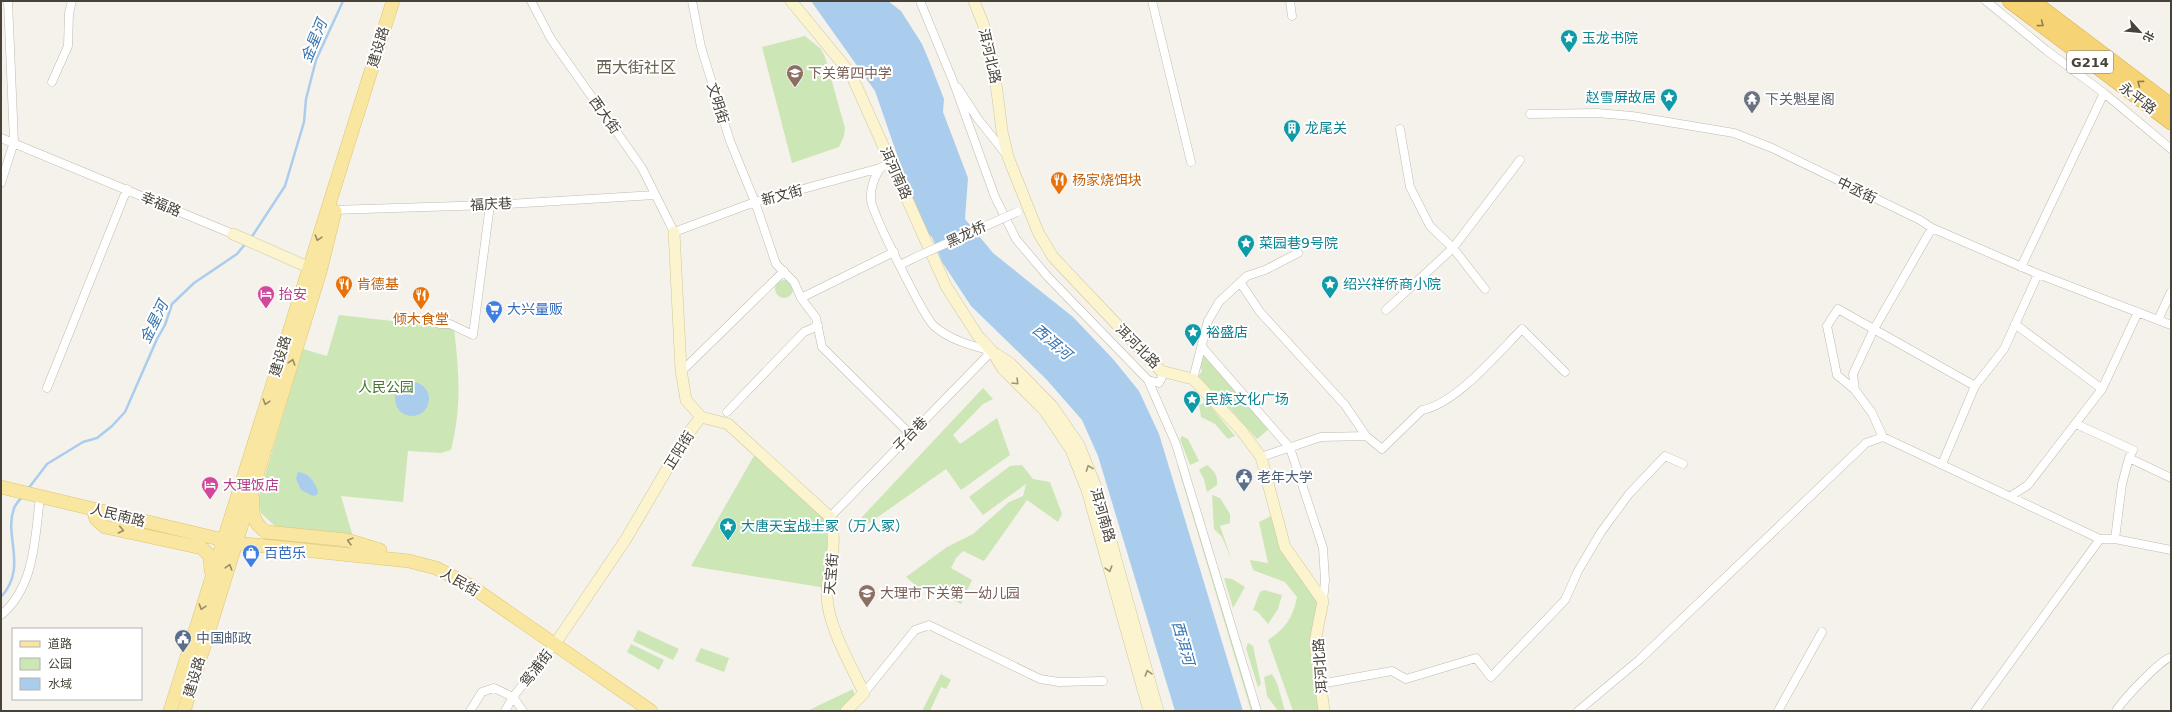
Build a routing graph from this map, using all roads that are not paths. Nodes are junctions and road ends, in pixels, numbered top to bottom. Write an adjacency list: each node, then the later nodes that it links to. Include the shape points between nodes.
1 (8, 1): 24 (street)
2 (72, 1): 17 (street, via 68,46)
3 (393, 1): 37 (main road, 建设路)
4 (400, 1): 37 (main road, 建设路)
5 (531, 1): 33 (street, 西大街, via 551,39 642,168)
6 (692, 1): 34 (street, 文明街, via 701,47 728,133)
7 (790, 1): 29 (street, 洱河南路, via 848,71)
8 (920, 1): 16 (street)
9 (974, 1): 26 (street, 洱河北路, via 993,60 1002,131)
10 (1152, 1): 28 (street)
11 (1290, 1): 15 (street)
12 (1986, 1): 18 (street)
13 (2010, 1): 21 (highway, 永平路 / G214, one-way to 21)
14 (2032, 1): 19 (highway, 永平路 / G214, one-way to 14)
15 (1292, 16)
16 (953, 81): 26 (street, via 978,119); 67 (street, via 995,197 1016,239 1048,277)
17 (52, 82)
18 (2104, 93): 25 (street); 45 (street)
19 (2171, 106)
20 (1530, 114): 38 (street, 中丞街, via 1597,113 1632,116 1734,133 1772,148)
21 (2171, 122)
22 (1400, 129): 41 (street, via 1410,187 1430,226)
23 (1, 138): 24 (street, 幸福路)
24 (14, 142): 31 (street); 32 (street, 幸福路)
25 (2171, 149)
26 (1008, 156): 36 (street, 洱河北路)
27 (1520, 160): 41 (street)
28 (1191, 162)
29 (891, 163): 30 (street, 新文街); 62 (street, 洱河南路, via 950,294 971,328)
30 (880, 168): 34 (street, 新文街); 42 (street, via 873,184 871,202)
31 (1, 183)
32 (127, 189): 40 (street, 幸福路); 69 (street)
33 (655, 195): 35 (street, 福庆巷); 39 (street, 西大街)
34 (755, 202): 39 (street, 新文街); 47 (street, 文明街, via 776,264)
35 (490, 204): 37 (street, 福庆巷); 56 (street, via 473,335 450,324)
36 (1027, 206): 44 (street, 黑龙桥, bridge); 64 (street, 洱河北路, via 1038,232 1054,257)
37 (331, 210): 46 (main road, 建设路)
38 (1932, 228): 45 (street, 中丞街); 60 (street)
39 (674, 232): 73 (street, 正阳街, via 681,370 686,400)
40 (233, 234): 46 (street, 幸福路)
41 (1453, 248): 50 (street); 53 (street)
42 (894, 252): 44 (street); 52 (street)
43 (1298, 253): 49 (street, via 1247,276)
44 (900, 265): 62 (street, via 933,325 961,342)
45 (2021, 267): 48 (street, 中丞街)
46 (314, 270): 84 (main road, 建设路, one-way to 46); 92 (main road, 建设路, one-way to 92)
47 (784, 271): 52 (street, 文明街, via 794,282); 63 (street)
48 (2038, 274): 54 (street, 中丞街); 57 (street)
49 (1240, 282): 61 (street, via 1219,302 1208,321); 76 (street, via 1260,312 1345,405)
50 (1485, 289)
51 (2171, 292): 55 (street)
52 (801, 298): 59 (street, 文明街, via 816,318)
53 (1386, 310)
54 (2138, 312): 55 (street, 中丞街); 71 (street)
55 (2158, 320): 58 (street, 中丞街)
56 (440, 324)
57 (2015, 324): 68 (street, via 2004,349); 71 (street)
58 (2171, 325)
59 (818, 326): 72 (street, via 804,332); 75 (street, 文明街, via 822,347)
60 (1874, 329): 68 (street); 70 (street, via 1853,374); 70 (street, via 1838,309 1827,326 1837,375)
61 (1202, 347): 66 (street); 78 (street)
62 (992, 352): 75 (street, 子台巷); 113 (street, 洱河南路, one-way to 113, via 1003,369 1058,428 1076,461 1087,490); 114 (street, 洱河南路, one-way to 62, via 1096,487 1080,446 1052,406 1010,363)
63 (686, 367)
64 (1161, 371): 66 (street, 洱河北路); 67 (street, via 1159,383)
65 (1565, 372): 76 (street, via 1522,329 1463,388 1431,408 1422,410 1382,449)
66 (1193, 379): 79 (street, via 1241,430)
67 (1148, 380): 115 (street, via 1176,444)
68 (1975, 386): 82 (street)
69 (47, 388)
70 (1855, 390): 77 (street, via 1872,413)
71 (2102, 390): 74 (street)
72 (727, 412)
73 (702, 417): 89 (street, via 728,424); 100 (street, 正阳街, via 687,434 626,539)
74 (2076, 424): 80 (street, via 2133,450); 87 (street, via 2028,484)
75 (910, 434): 89 (street, 子台巷)
76 (1366, 436): 78 (street, via 1321,437)
77 (1883, 437): 82 (street); 117 (street, via 1866,444 1668,633)
78 (1290, 448): 79 (street); 97 (street, via 1323,548)
79 (1261, 457): 97 (street, via 1285,547)
80 (2129, 458): 83 (street); 91 (street, via 2122,484)
81 (1683, 464): 103 (street, via 1665,456 1629,494 1601,532 1578,571 1565,600 1491,677 1476,658 1406,678 1392,671)
82 (1942, 464): 87 (street)
83 (2171, 478)
84 (254, 483): 93 (main road, 建设路); 95 (main road, one-way to 84, via 347,540 266,532 258,525 254,516)
85 (1, 487): 86 (main road, 人民南路)
86 (30, 494): 88 (main road, 人民南路); 98 (street, via 31,558 26,581 15,601)
87 (2011, 496): 90 (street)
88 (92, 509): 92 (main road, 人民南路); 96 (main road, one-way to 96, via 96,519 105,527 203,549 211,560)
89 (830, 518): 104 (street, 天宝街, via 835,533 827,597 836,633)
90 (2100, 539): 91 (street); 119 (street)
91 (2115, 539): 94 (street)
92 (223, 541): 93 (main road, 人民南路); 96 (main road, 建设路)
93 (236, 543): 95 (main road, 人民街); 107 (main road, 建设路, one-way to 93)
94 (2171, 550)
95 (414, 562): 100 (main road, 人民街, via 436,568 460,580)
96 (210, 580): 106 (main road, 建设路, one-way to 106)
97 (1323, 601): 103 (street, 洱河北路, via 1315,642)
98 (1, 615)
99 (1822, 632): 118 (street)
100 (555, 644): 105 (street, 鸳浦街); 111 (main road, 人民街)
101 (2170, 655): 120 (street)
102 (1104, 681): 104 (street, via 1059,682 1040,679 929,625 915,630)
103 (1320, 684): 116 (street, 洱河北路)
104 (864, 693): 112 (street)
105 (513, 697): 108 (street, via 498,688 488,689 477,699); 109 (street); 110 (street, 鸳浦街)
106 (170, 711)
107 (184, 711)
108 (470, 711)
109 (505, 711)
110 (523, 711)
111 (651, 711)
112 (846, 711)
113 (1149, 711)
114 (1158, 711)
115 (1257, 711)
116 (1324, 711)
117 (1578, 711)
118 (1778, 711)
119 (1975, 711)
120 (2116, 711)

